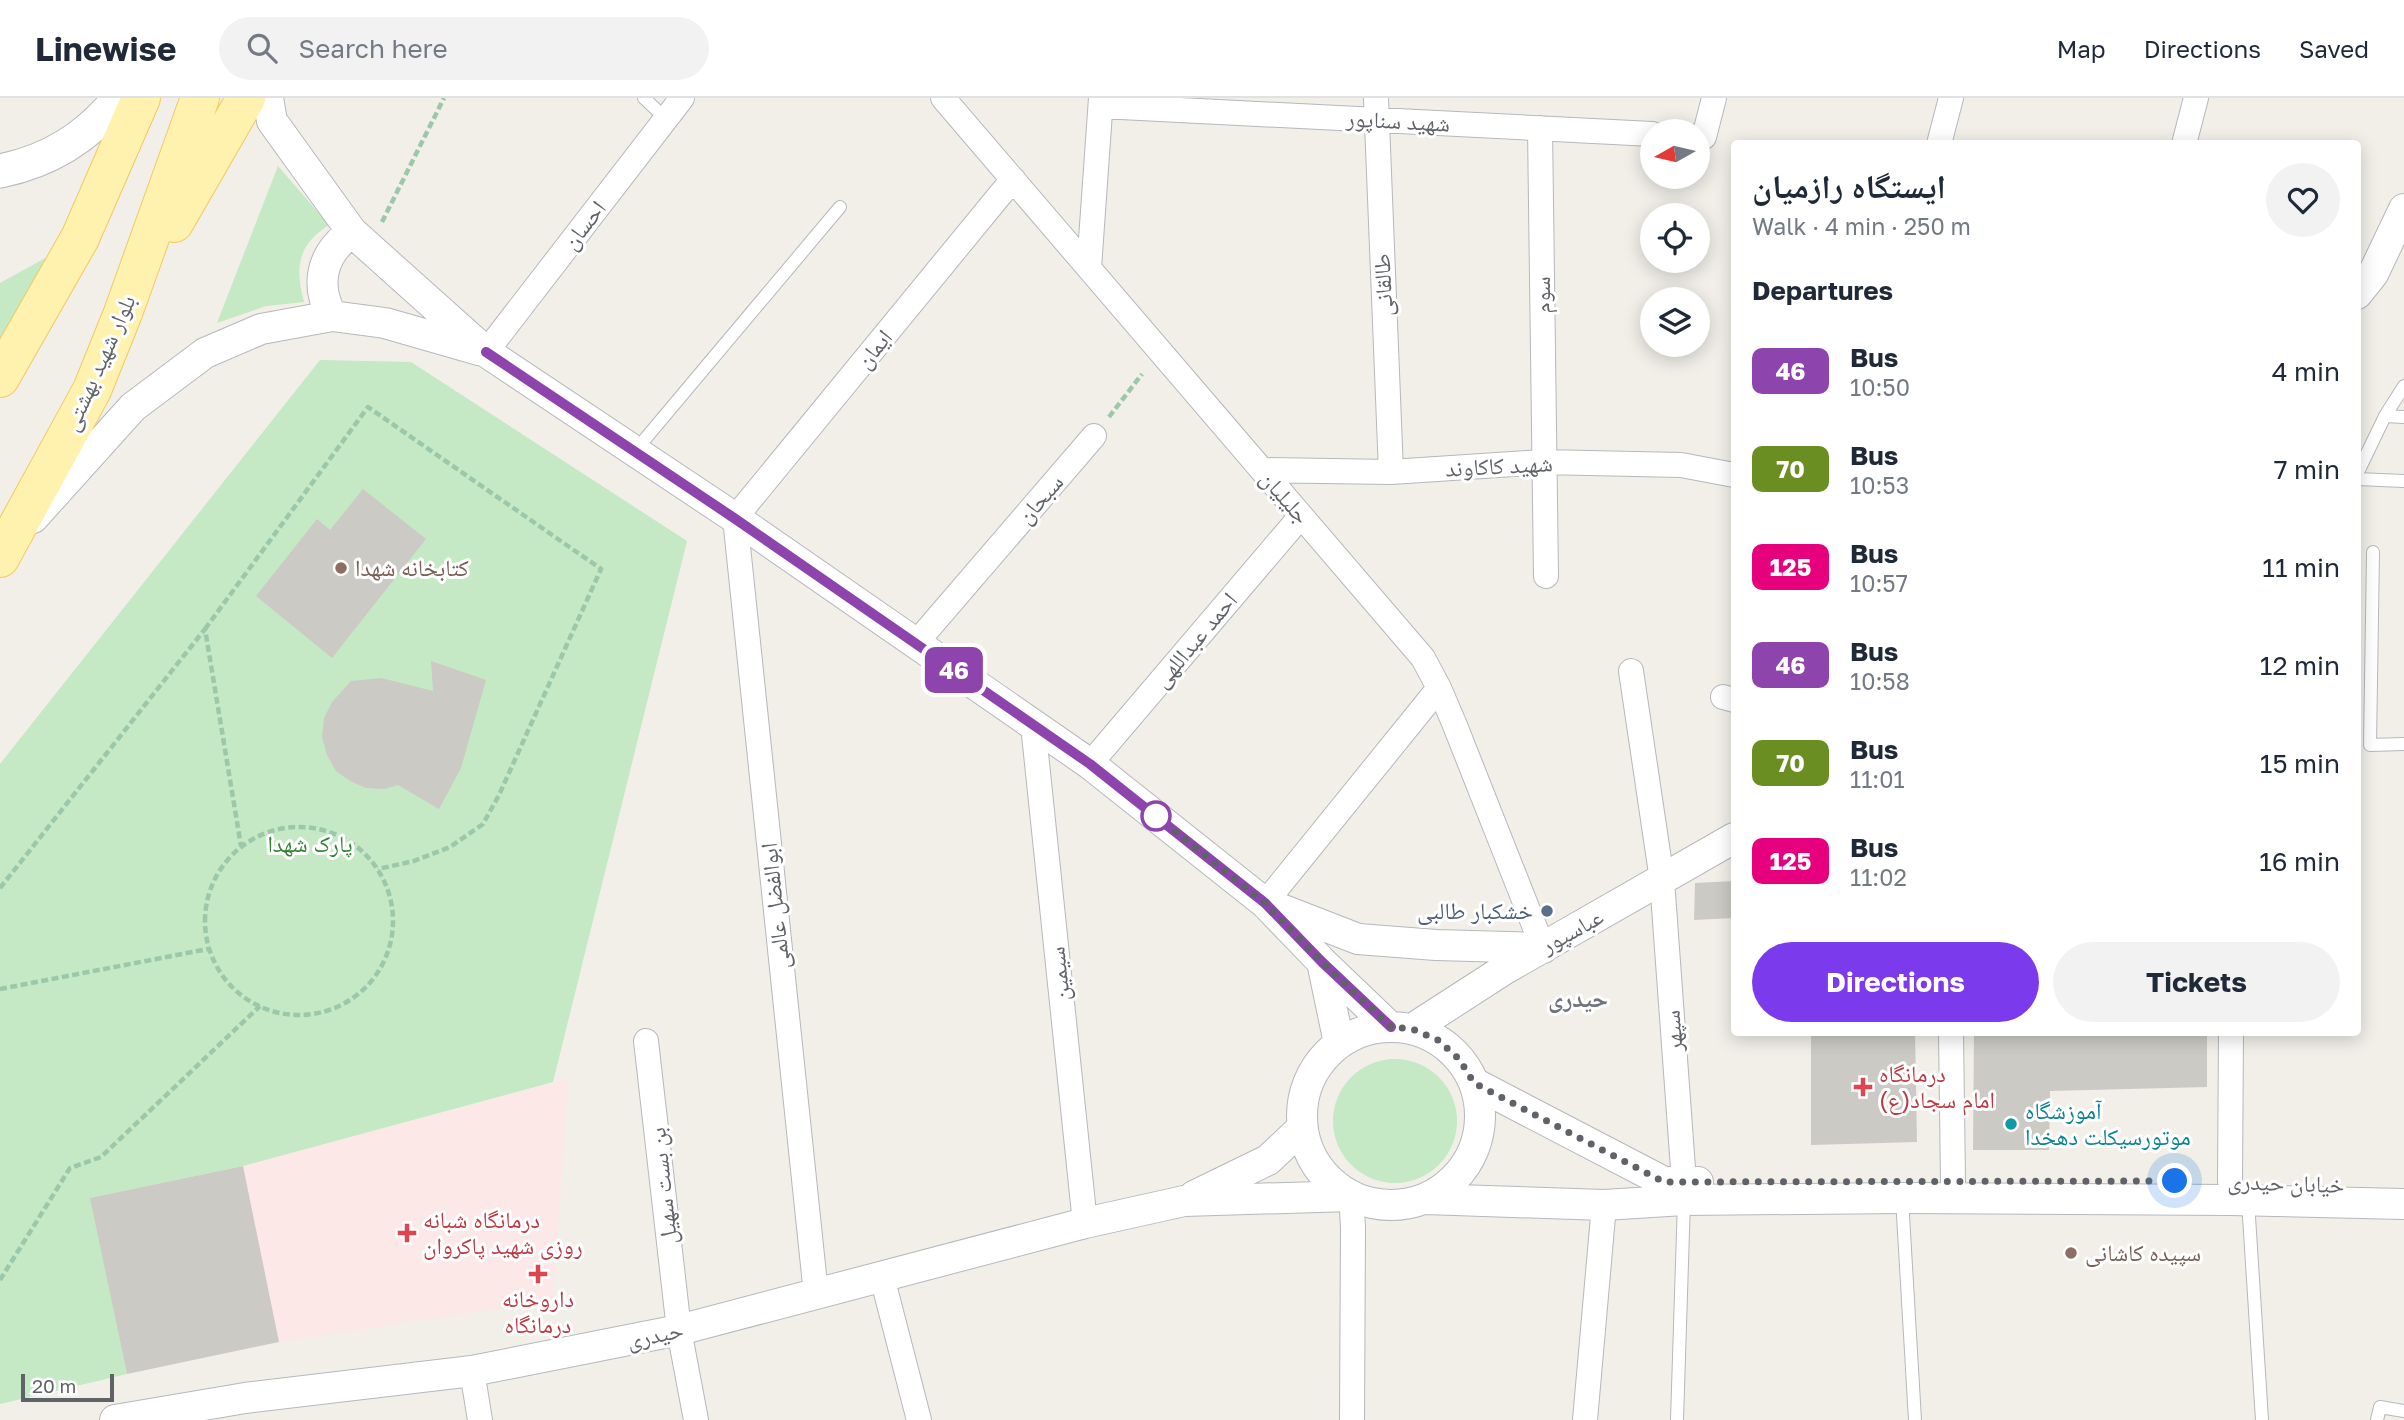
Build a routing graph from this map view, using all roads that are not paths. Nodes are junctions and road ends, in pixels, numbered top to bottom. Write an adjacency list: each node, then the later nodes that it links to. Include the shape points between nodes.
1 (119, 98): 20 (main road, via 79,139 52,155)
2 (141, 98): 30 (main road, via 80,239)
3 (200, 98): 27 (main road, بلوار شهید بهشتی)
4 (246, 98): 27 (main road)
5 (268, 98): 24 (street, via 272,121)
6 (644, 98): 14 (lane)
7 (682, 98): 14 (street, احسان)
8 (943, 98): 21 (street, جلیلیان)
9 (1714, 98): 15 (street)
10 (1951, 98): 18 (street)
11 (2196, 98): 19 (street)
12 (1101, 102): 13 (street, شهید سناپور); 25 (street)
13 (1375, 109): 16 (street, شهید سناپور); 39 (street, طالقانی)
14 (666, 119): 29 (street, احسان)
15 (1707, 119)
16 (1540, 128): 17 (street, شهید سناپور); 36 (street, سوم)
17 (1640, 133)
18 (1940, 140)
19 (2185, 140)
20 (0, 171)
21 (1013, 179): 25 (street, جلیلیان); 44 (street, ایمان)
22 (840, 206): 35 (lane)
23 (2404, 209): 26 (street)
24 (361, 240): 28 (street, via 340,240 325,263 321,276 325,304); 29 (street)
25 (1089, 268): 38 (street, جلیلیان)
26 (2361, 289)
27 (123, 313): 46 (main road, بلوار شهید بهشتی, via 92,390)
28 (332, 316): 29 (street, via 385,323); 46 (street, via 261,329 205,353 133,407)
29 (486, 352): 35 (street)
30 (0, 378)
31 (2404, 386): 32 (lane)
32 (2385, 416): 33 (lane); 37 (lane)
33 (2404, 417)
34 (1094, 436): 48 (street, سبحان)
35 (635, 451): 44 (street)
36 (1543, 462): 39 (street, شهید کاکاوند); 40 (street, شهید کاکاوند, via 1681,465); 47 (street, سوم)
37 (2361, 466)
38 (1262, 470): 39 (street, شهید کاکاوند); 43 (street, جلیلیان)
39 (1391, 471)
40 (1731, 474)
41 (2361, 479): 42 (lane)
42 (2404, 481)
43 (1301, 516): 50 (street, جلیلیان, via 1423,658); 53 (street, احمد عبداللهی)
44 (734, 518): 48 (street); 78 (street, ابوالفضل عالمی)
45 (2373, 552): 52 (lane, via 2370,744)
46 (4, 553)
47 (1546, 576)
48 (916, 643): 51 (street)
49 (1631, 671): 55 (street, سپهر)
50 (1439, 688): 56 (street); 57 (street, جلیلیان)
51 (1033, 725): 53 (street); 76 (street, سیمین)
52 (2404, 744)
53 (1090, 764): 56 (street)
54 (1731, 840): 55 (street, عباسپور)
55 (1662, 880): 57 (street, عباسپور); 69 (street, سپهر)
56 (1265, 903): 57 (street, via 1358,939); 58 (street)
57 (1543, 948): 59 (street, عباسپور)
58 (1322, 962): 59 (street); 63 (street)
59 (1401, 1028): 63 (street, via 1364,1031); 64 (street, via 1438,1040 1459,1059)
60 (1951, 1036): 66 (street)
61 (2231, 1036): 68 (street)
62 (646, 1041): 79 (street, بن بست سهیل)
63 (1339, 1043): 65 (street, via 1309,1080)
64 (1474, 1083): 69 (street); 72 (street, via 1480,1110 1478,1138 1458,1174)
65 (1302, 1128): 70 (street, via 1311,1156 1328,1179); 73 (street, via 1268,1160)
66 (1953, 1182): 68 (street, خیابان حیدری); 69 (street, خیابان حیدری)
67 (2404, 1187): 68 (street, خیابان حیدری)
68 (2239, 1190): 71 (street, خیابان حیدری); 74 (street, خیابان حیدری); 91 (lane)
69 (1674, 1191): 71 (street, خیابان حیدری); 75 (street); 89 (lane)
70 (1351, 1196): 72 (street, via 1375,1205); 73 (street); 87 (street)
71 (1902, 1198): 90 (lane)
72 (1426, 1199): 75 (street)
73 (1184, 1201): 76 (street, حیدری)
74 (2404, 1204)
75 (1604, 1205): 88 (street)
76 (1085, 1223): 77 (street, حیدری)
77 (882, 1277): 78 (street, حیدری); 86 (street)
78 (816, 1294): 79 (street, حیدری)
79 (679, 1330): 80 (street, حیدری); 85 (street, بن بست سهیل)
80 (472, 1371): 81 (street, حیدری); 84 (street)
81 (244, 1409): 83 (street, حیدری)
82 (2404, 1411): 92 (lane, via 2380,1407)
83 (115, 1420)
84 (481, 1420)
85 (696, 1420)
86 (919, 1420)
87 (1352, 1420)
88 (1585, 1420)
89 (1678, 1420)
90 (1915, 1420)
91 (2262, 1420)
92 (2377, 1420)

